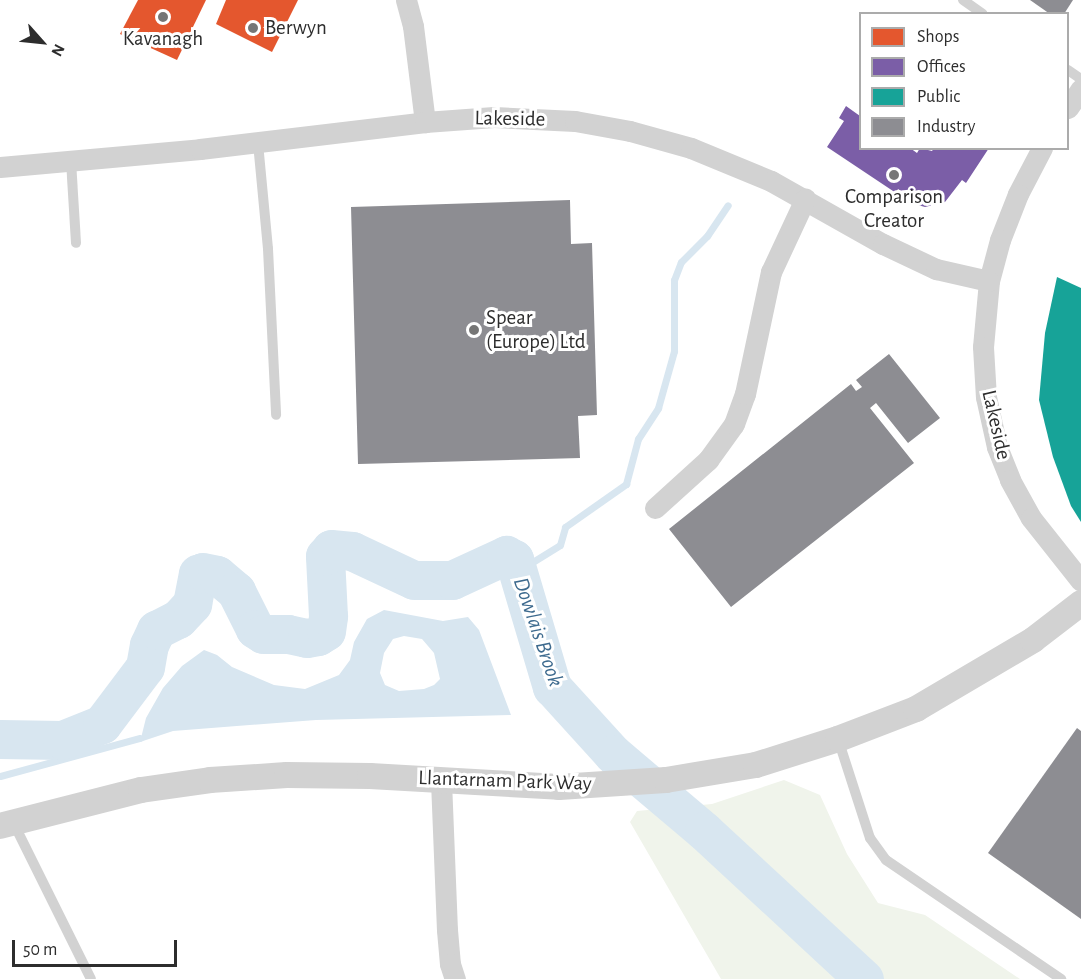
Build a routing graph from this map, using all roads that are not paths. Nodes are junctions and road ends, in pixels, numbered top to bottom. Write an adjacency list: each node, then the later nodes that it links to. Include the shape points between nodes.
1 (406, 0): 6 (street)
2 (963, 0): 3 (lane)
3 (980, 12)
4 (1081, 89): 5 (street)
5 (1069, 107)
6 (425, 122): 7 (street, Lakeside); 11 (street, Lakeside, via 494,117 575,121 630,131 691,148)
7 (258, 142): 9 (street, Lakeside); 14 (lane)
8 (1041, 150): 13 (street, Lakeside, via 1018,194)
9 (71, 161): 10 (street, Lakeside); 12 (lane)
10 (0, 167)
11 (806, 199): 13 (street, Lakeside, via 883,244 936,269); 15 (street, via 771,272 746,394 734,424 708,460)
12 (76, 243)
13 (989, 281): 16 (street, Lakeside, via 983,347 997,447 1031,518)
14 (276, 416)
15 (655, 508)
16 (1081, 581)
17 (1081, 603): 18 (street, Llantarnam Park Way, via 1033,640 916,709)
18 (838, 739): 19 (street, Llantarnam Park Way, via 756,765 666,780 559,787); 23 (lane, via 870,838 886,860)
19 (441, 781): 20 (street, Llantarnam Park Way, via 287,775 210,780 141,790); 22 (street, via 447,930)
20 (6, 823): 21 (lane)
21 (92, 979)
22 (455, 979)
23 (1061, 979)

